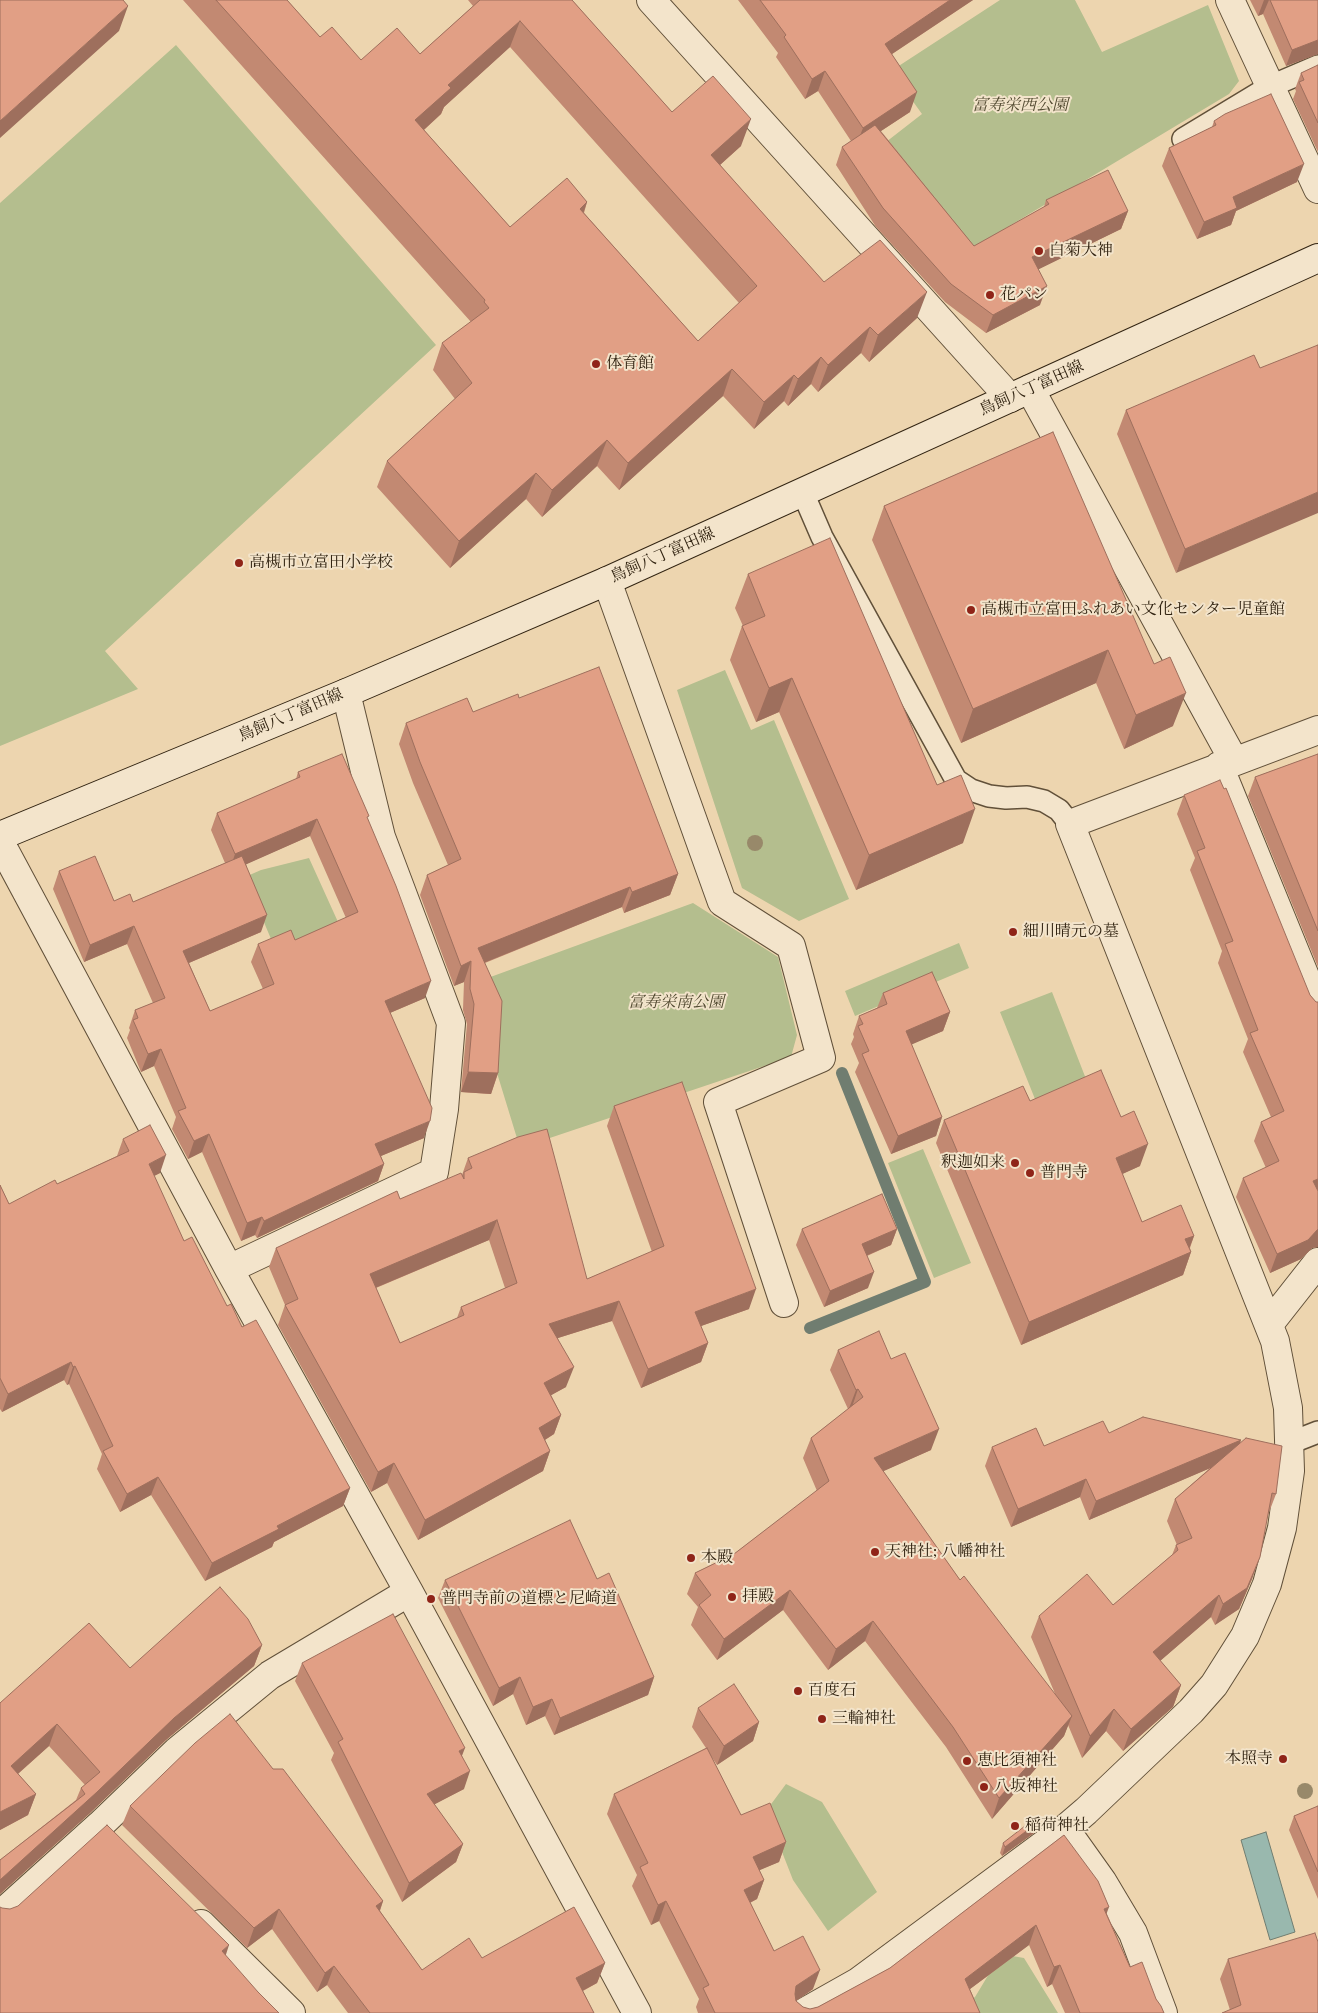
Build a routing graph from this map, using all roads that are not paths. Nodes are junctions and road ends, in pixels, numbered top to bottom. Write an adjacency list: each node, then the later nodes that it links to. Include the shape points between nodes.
1 (651, 0): 8 (street)
2 (1230, 0): 4 (street)
3 (1318, 66): 4 (lane)
4 (1269, 87): 5 (lane); 6 (street)
5 (1183, 139)
6 (1318, 189)
7 (1318, 258): 8 (street, 鳥飼八丁富田線)
8 (1020, 394): 9 (street, 鳥飼八丁富田線); 13 (street)
9 (803, 492): 10 (street, 鳥飼八丁富田線); 14 (lane, via 822,537 956,780 988,796 1044,801 1059,810)
10 (607, 581): 11 (street, 鳥飼八丁富田線); 20 (street, via 722,902 791,946 821,1058 718,1102)
11 (346, 693): 15 (street, 鳥飼八丁富田線); 19 (street, via 381,838 451,1023 444,1109 434,1172)
12 (1318, 730): 13 (street)
13 (1227, 764): 14 (street); 17 (street)
14 (1070, 824): 21 (street)
15 (0, 836)
16 (0, 842): 19 (street)
17 (1318, 1008)
18 (1318, 1262): 21 (street)
19 (229, 1269): 24 (street)
20 (784, 1302)
21 (1270, 1323): 23 (street, via 1283,1374)
22 (1318, 1432): 23 (lane)
23 (1290, 1442): 25 (street, via 1287,1500 1276,1556 1256,1610 1230,1661 1192,1711)
24 (408, 1592): 27 (street, via 270,1675 177,1751 108,1832); 30 (street)
25 (1065, 1830): 28 (street, via 858,1982); 31 (street, via 1102,1881 1133,1933)
26 (185, 1909): 29 (street)
27 (0, 1915)
28 (813, 2011)
29 (291, 2013)
30 (637, 2013)
31 (1163, 2013)

